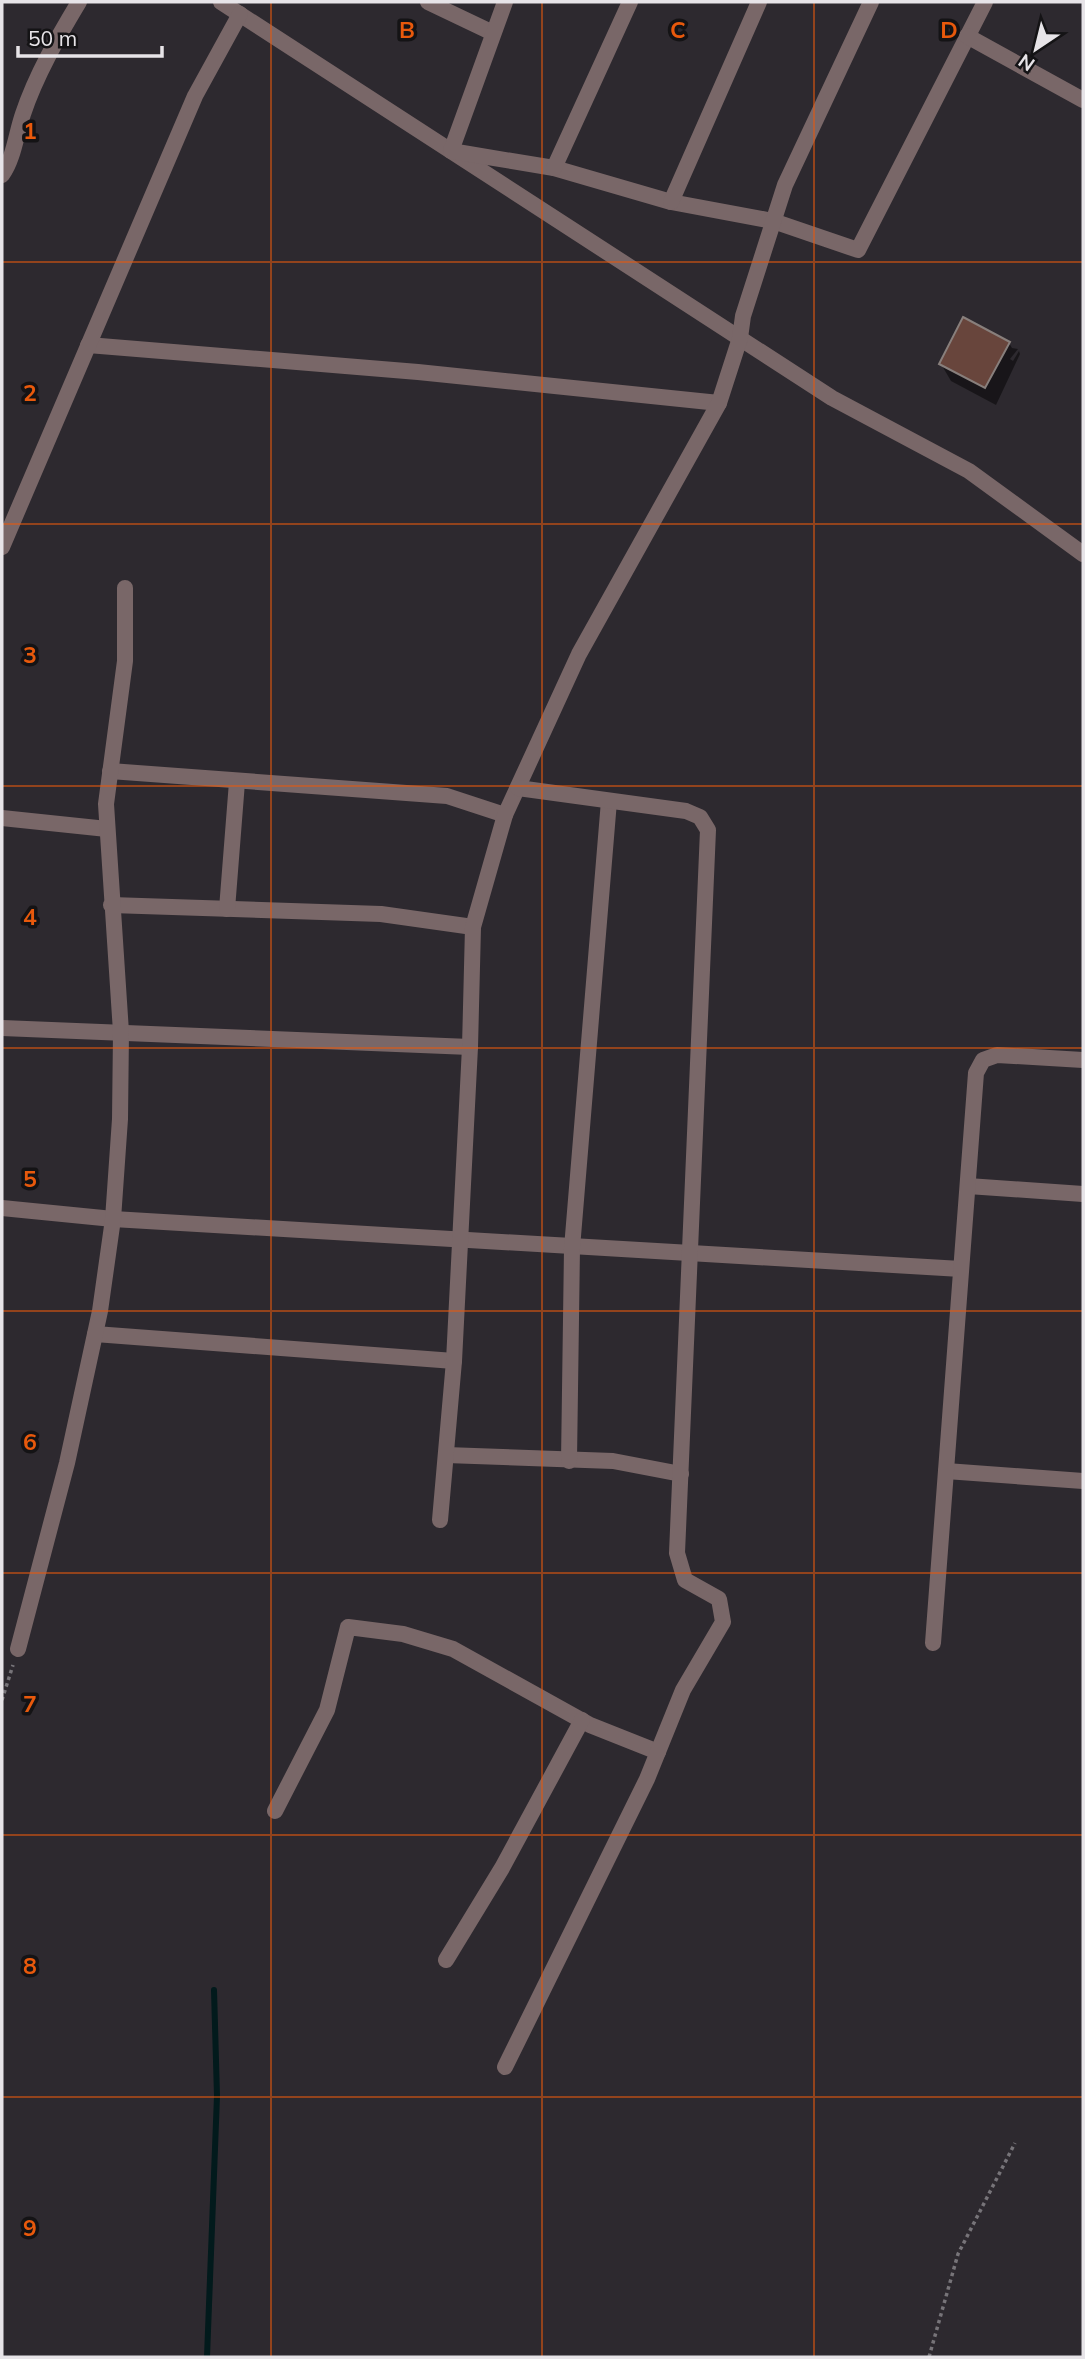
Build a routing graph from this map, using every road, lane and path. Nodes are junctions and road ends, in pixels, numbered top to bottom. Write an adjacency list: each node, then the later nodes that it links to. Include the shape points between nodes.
1 (79, 2): 15 (street, via 24,112)
2 (221, 2): 9 (street)
3 (428, 2): 10 (street)
4 (505, 2): 10 (street)
5 (630, 2): 14 (street)
6 (759, 2): 16 (street)
7 (871, 2): 17 (street, via 785,185)
8 (985, 2): 11 (street)
9 (240, 14): 13 (street); 19 (street, via 195,96)
10 (493, 33): 13 (street)
11 (967, 36): 12 (street); 17 (street, via 858,250)
12 (1083, 100)
13 (451, 151): 14 (street); 18 (street)
14 (554, 168): 16 (street)
15 (2, 175)
16 (671, 202): 17 (street)
17 (773, 221): 18 (street)
18 (740, 338): 20 (street); 22 (street, via 832,398 970,471)
19 (88, 345): 20 (street, via 432,373); 21 (street)
20 (719, 403): 26 (street, via 579,654)
21 (2, 547)
22 (1083, 554)
23 (125, 588): 24 (street, via 125,661)
24 (110, 771): 25 (street); 30 (street)
25 (237, 782): 28 (street, via 447,796); 32 (street)
26 (518, 788): 27 (street); 28 (street)
27 (609, 801): 43 (street); 44 (street, via 694,813 708,830)
28 (505, 815): 33 (street)
29 (2, 818): 30 (street)
30 (107, 829): 31 (street)
31 (111, 905): 32 (street); 35 (street)
32 (227, 909): 33 (street, via 382,914)
33 (473, 927): 36 (street)
34 (2, 1028): 35 (street)
35 (121, 1032): 36 (street); 41 (street)
36 (470, 1047): 42 (street)
37 (1083, 1060): 38 (street, via 997,1055 983,1060 976,1073)
38 (968, 1186): 39 (street); 45 (street)
39 (1083, 1194)
40 (2, 1208): 41 (street)
41 (113, 1219): 42 (street); 46 (street)
42 (459, 1240): 43 (street); 47 (street)
43 (572, 1248): 44 (street); 49 (street)
44 (689, 1254): 45 (street); 51 (street)
45 (961, 1269): 50 (street)
46 (95, 1334): 47 (street); 55 (street)
47 (454, 1361): 48 (street)
48 (446, 1455): 49 (street); 53 (street)
49 (569, 1461): 51 (street, via 613,1461)
50 (946, 1471): 52 (street); 54 (street)
51 (681, 1474): 58 (street, via 677,1553 685,1580 719,1598 723,1622 683,1690)
52 (1083, 1481)
53 (440, 1520)
54 (933, 1643)
55 (18, 1649): 56 (path)
56 (2, 1700)
57 (582, 1720): 58 (street); 59 (street, via 453,1649 403,1634 348,1626 327,1710); 60 (street)
58 (659, 1752): 61 (street)
59 (275, 1811)
60 (446, 1960)
61 (505, 2067)
62 (1014, 2143): 63 (path, via 958,2254)
63 (929, 2357)

